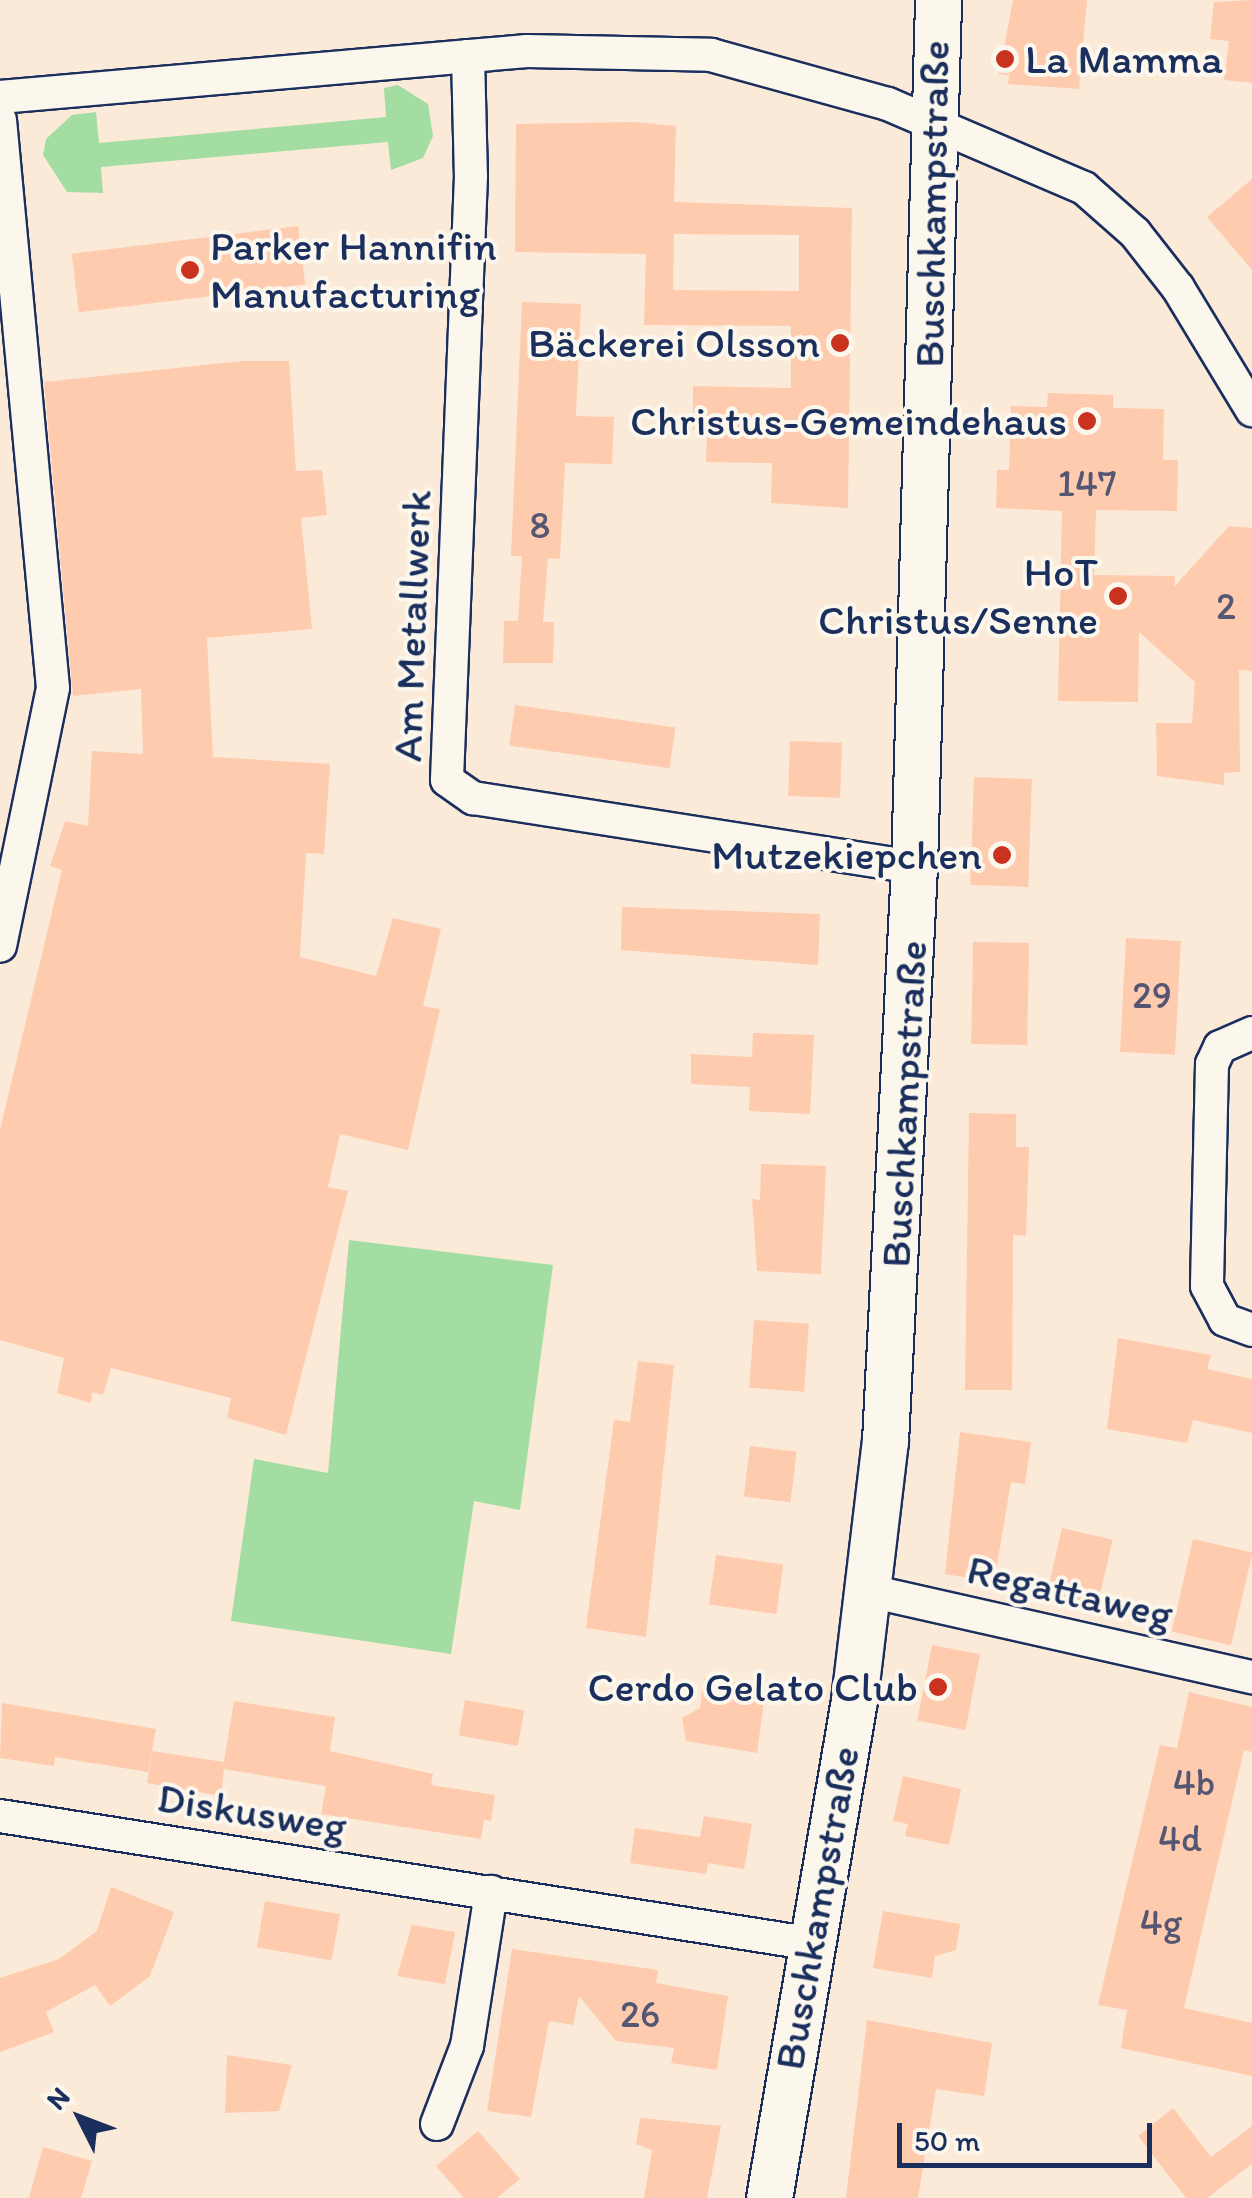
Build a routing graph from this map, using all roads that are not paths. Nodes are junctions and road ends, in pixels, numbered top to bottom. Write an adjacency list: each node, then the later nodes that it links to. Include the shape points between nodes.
1 (938, 0): 5 (main road, Buschkampstraße)
2 (468, 56): 3 (street); 5 (street, via 637,49 712,55); 7 (street, Am Metallwerk, via 471,176 447,780 472,798)
3 (0, 97)
4 (0, 120): 8 (street, via 53,688)
5 (933, 122): 6 (street, via 1048,169 1112,209 1178,288); 7 (main road, Buschkampstraße)
6 (1252, 410)
7 (914, 867): 11 (main road, Buschkampstraße, via 895,1308)
8 (0, 946)
9 (1252, 1033): 10 (street, via 1220,1046 1212,1064 1207,1286 1225,1320)
10 (1252, 1330)
11 (869, 1591): 12 (street, Regattaweg); 15 (main road, Buschkampstraße)
12 (1252, 1677)
13 (0, 1816): 14 (street, Diskusweg)
14 (491, 1892): 15 (street, Diskusweg); 16 (street, via 468,2046)
15 (807, 1942): 17 (main road, Buschkampstraße)
16 (437, 2124)
17 (769, 2198)

